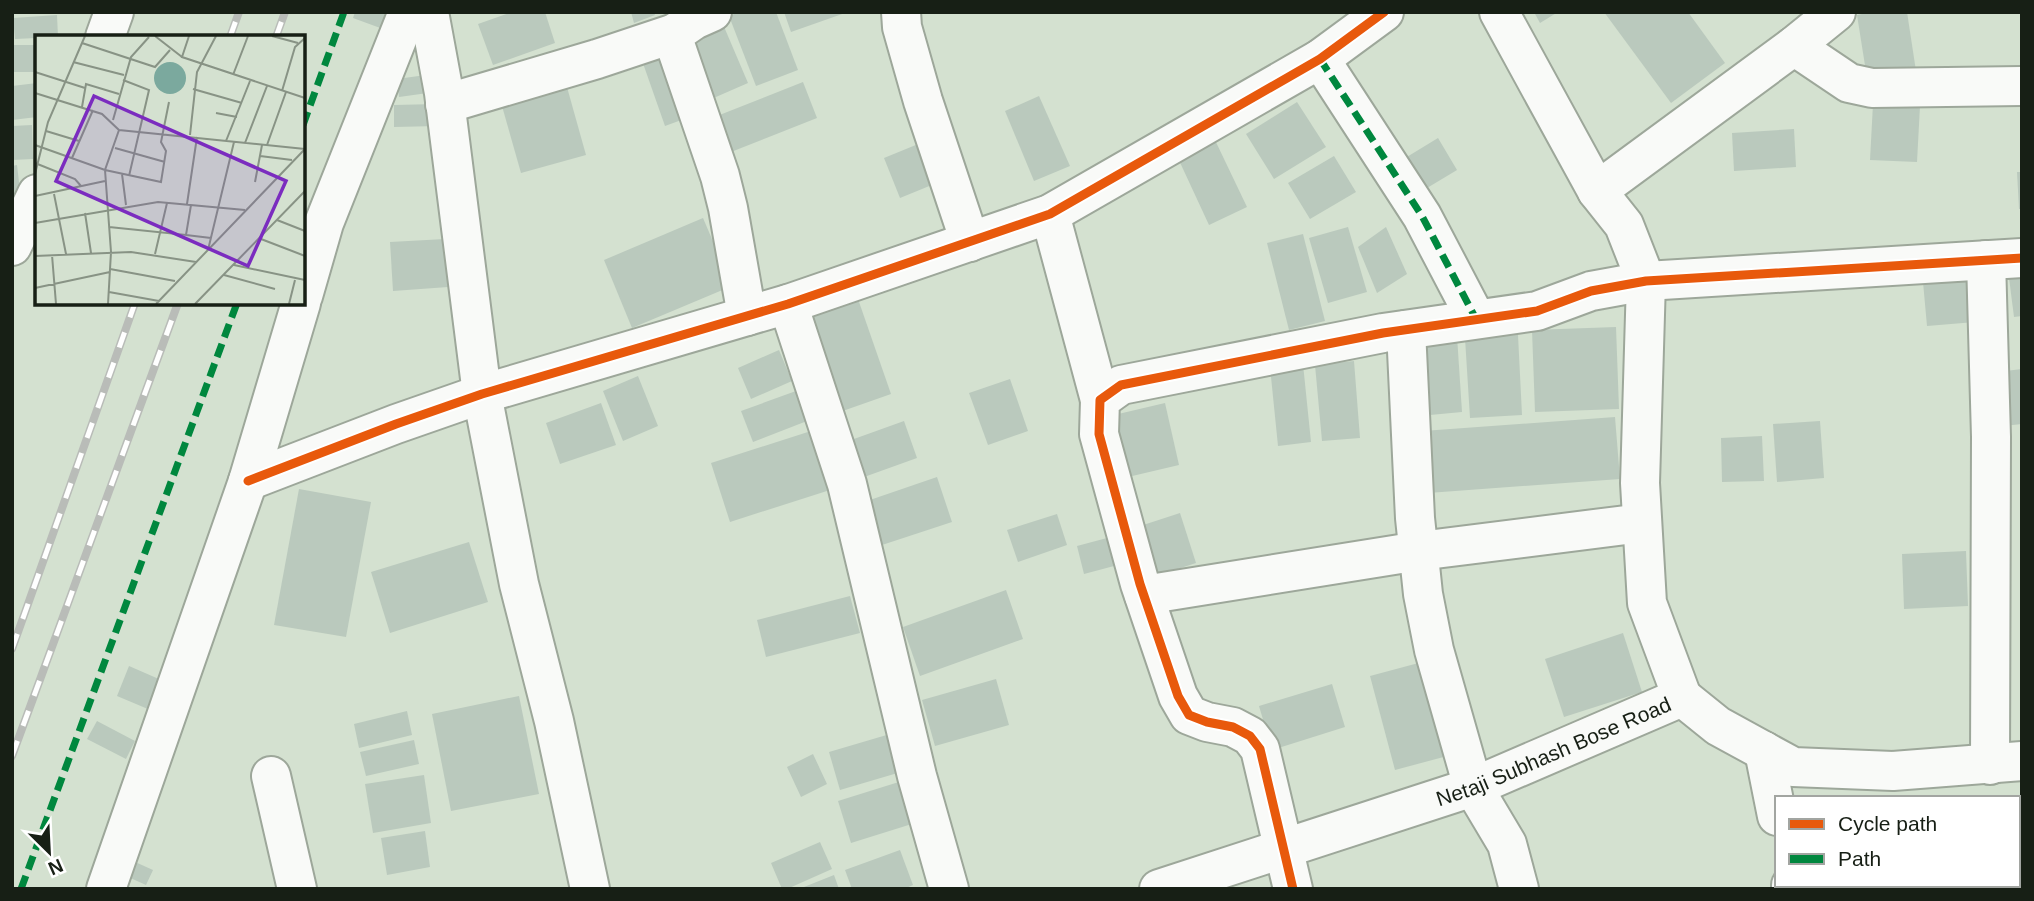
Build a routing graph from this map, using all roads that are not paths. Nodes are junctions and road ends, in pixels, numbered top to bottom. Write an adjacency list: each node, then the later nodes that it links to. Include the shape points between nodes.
1 (114, 12): 10 (street)
2 (408, 12): 22 (street, via 324,222)
3 (429, 12): 14 (street)
4 (712, 12): 9 (street)
5 (901, 12): 18 (street, via 923,101)
6 (1384, 12): 12 (street)
7 (1499, 12): 15 (street)
8 (1836, 12): 11 (street)
9 (675, 33): 14 (street); 25 (street, via 676,50 720,176)
10 (106, 35)
11 (1794, 46): 13 (street, via 1849,83 1872,88); 15 (street)
12 (1320, 59): 17 (street); 26 (street, via 1422,216)
13 (2022, 86)
14 (445, 104): 28 (street)
15 (1597, 191): 21 (street, via 1624,225)
16 (35, 198): 19 (street)
17 (1050, 214): 18 (street); 29 (street)
18 (970, 242): 24 (street)
19 (12, 246)
20 (2004, 259): 21 (street); 30 (street)
21 (1646, 281): 26 (street, via 1591,291 1537,310); 32 (street)
22 (304, 292)
23 (301, 304): 31 (street)
24 (788, 304): 25 (street); 45 (street, via 847,484)
25 (747, 316): 28 (street)
26 (1476, 319): 27 (street)
27 (1406, 330): 29 (street, via 1121,385); 33 (street)
28 (482, 394): 31 (street); 44 (street, via 519,584)
29 (1100, 400): 34 (street, via 1099,434)
30 (2006, 435): 37 (street)
31 (248, 481): 42 (street)
32 (1642, 523): 33 (street); 35 (street, via 1647,603)
33 (1419, 551): 34 (street); 39 (street, via 1434,650)
34 (1143, 595): 41 (street, via 1189,715 1233,727 1250,736 1260,749)
35 (1682, 696): 36 (street, Netaji Subhash Bose Road, via 1718,726); 39 (street, Netaji Subhash Bose Road)
36 (1764, 751): 37 (street, Netaji Subhash Bose Road, via 1793,767 1893,771); 40 (street)
37 (2006, 763)
38 (271, 776): 43 (street)
39 (1473, 787): 41 (street, Netaji Subhash Bose Road); 48 (street, via 1507,844)
40 (1775, 806)
41 (1286, 849): 46 (street, Netaji Subhash Bose Road); 47 (street)
42 (106, 889)
43 (298, 889)
44 (590, 889)
45 (948, 889)
46 (1159, 889)
47 (1293, 889)
48 (1520, 889)

